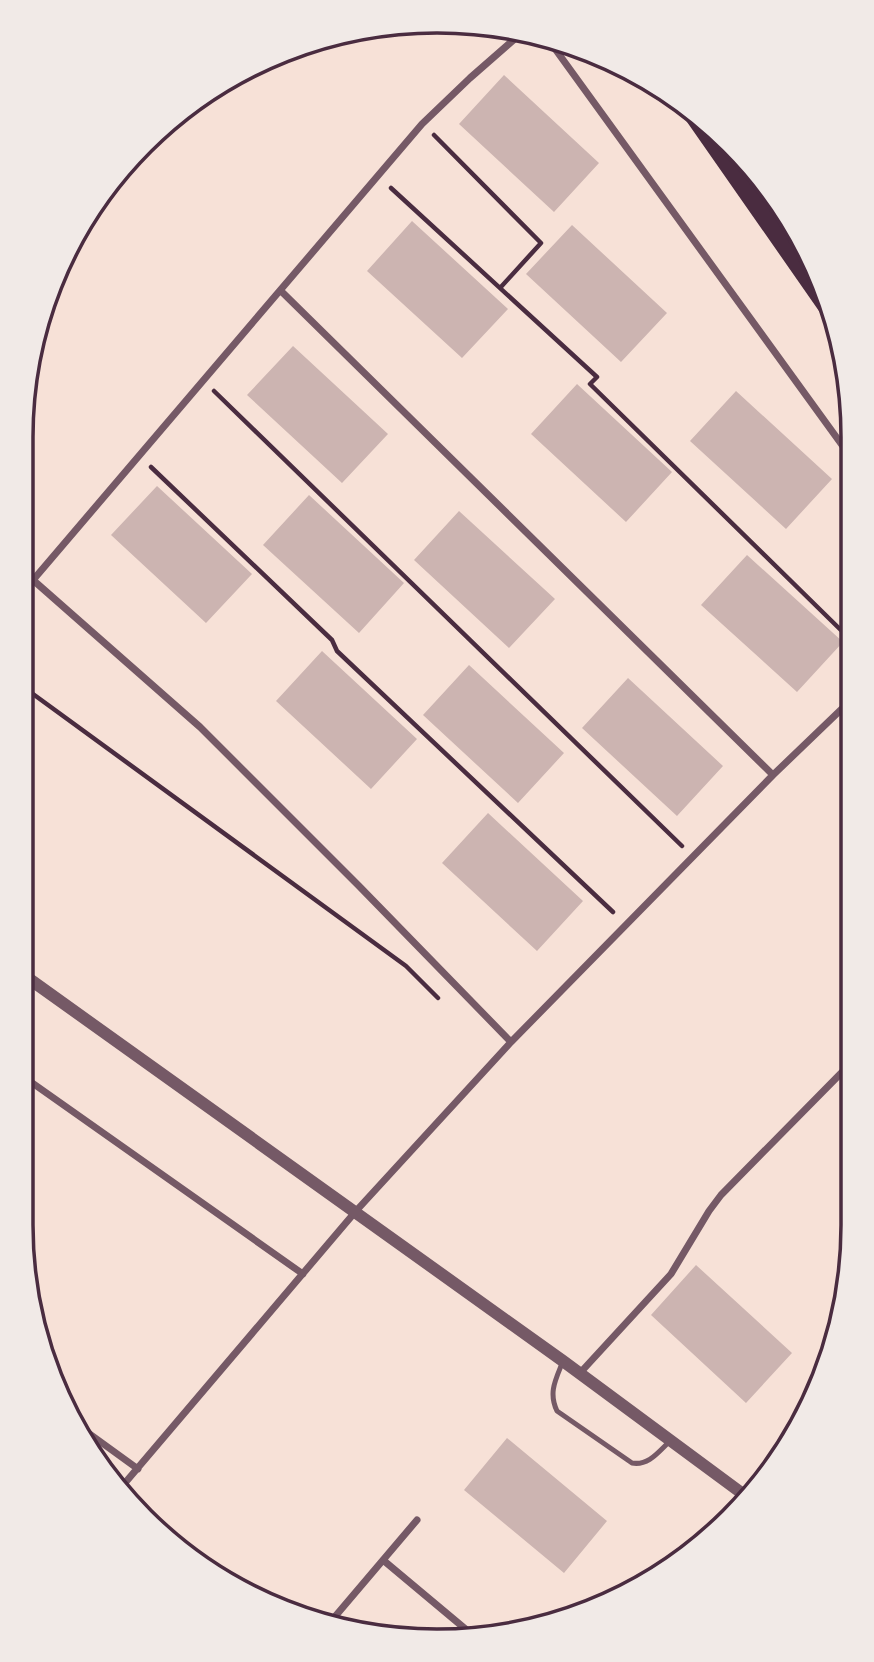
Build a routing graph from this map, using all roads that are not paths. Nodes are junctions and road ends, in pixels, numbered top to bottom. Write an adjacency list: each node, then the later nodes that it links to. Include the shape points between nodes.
1 (513, 41): 5 (street, via 422,124)
2 (557, 52): 6 (street)
3 (727, 157): 4 (main road)
4 (781, 225)
5 (281, 291): 7 (street); 9 (street)
6 (841, 444)
7 (33, 580): 11 (street, via 200,727)
8 (841, 710): 9 (street)
9 (773, 775): 11 (street)
10 (33, 982): 14 (street)
11 (511, 1042): 14 (street)
12 (841, 1073): 17 (street, via 721,1195 671,1274)
13 (33, 1083): 15 (street)
14 (356, 1211): 15 (street); 16 (street)
15 (303, 1274): 20 (street)
16 (563, 1360): 17 (street); 19 (lane, via 552,1392 557,1411 632,1463 647,1462)
17 (580, 1373): 19 (street)
18 (93, 1436): 20 (street)
19 (671, 1440): 22 (street)
20 (138, 1469): 21 (street)
21 (126, 1482)
22 (740, 1492)
23 (417, 1520): 24 (street)
24 (383, 1560): 25 (street); 26 (street)
25 (336, 1616)
26 (464, 1628)

